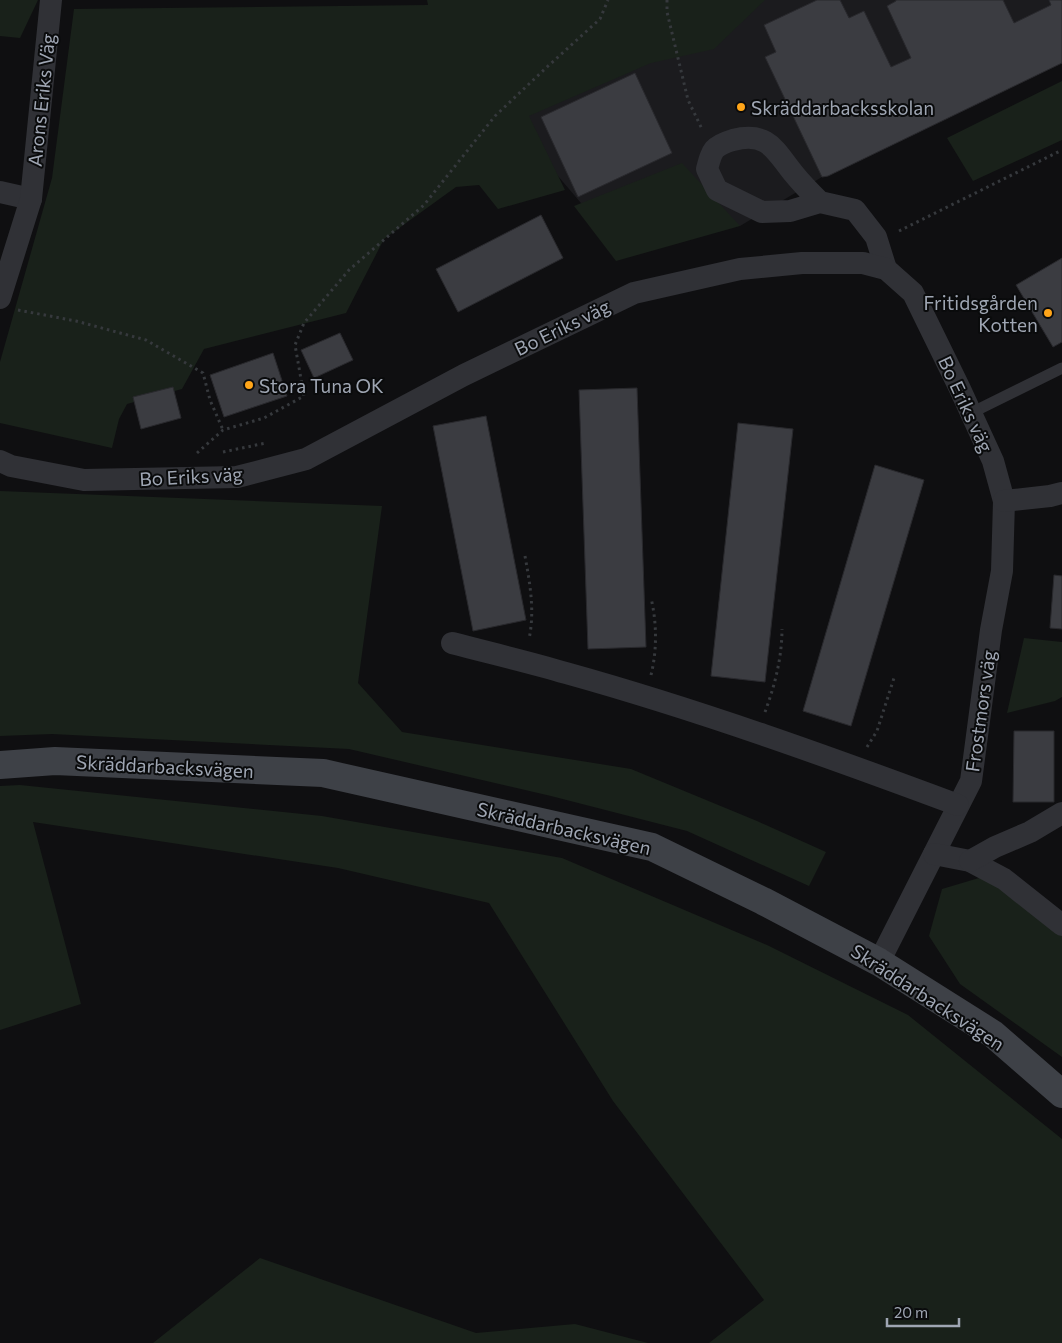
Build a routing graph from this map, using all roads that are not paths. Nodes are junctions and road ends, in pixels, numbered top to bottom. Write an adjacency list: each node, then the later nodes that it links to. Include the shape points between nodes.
1 (51, 0): 3 (street, Arons Eriks Väg)
2 (0, 192): 3 (street)
3 (31, 199): 6 (street, Arons Eriks Väg)
4 (820, 202): 4 (street, via 790,211 762,212 718,190 707,168 712,150 724,142 758,138 776,150); 5 (street, via 855,210 876,237)
5 (886, 269): 8 (street, Bo Eriks väg, via 913,293); 9 (street, Bo Eriks väg, via 863,263 802,263 740,269 634,293 464,375 306,459 237,477 84,480)
6 (5, 303)
7 (1062, 368): 8 (lane)
8 (971, 413): 11 (street, Bo Eriks väg, via 993,461)
9 (0, 461)
10 (1062, 493): 11 (street)
11 (1004, 501): 14 (street, Frostmors väg, via 1002,571 970,781)
12 (452, 643): 14 (street, via 567,673 646,698)
13 (0, 765): 19 (street, Skräddarbacksvägen, via 55,761 323,773 652,847)
14 (958, 805): 16 (street, Frostmors väg)
15 (1062, 813): 17 (street)
16 (934, 854): 17 (street); 19 (street, Frostmors väg)
17 (970, 861): 18 (street, via 1004,879)
18 (1062, 924)
19 (879, 962): 20 (street, Skräddarbacksvägen, via 992,1034)
20 (1062, 1094)

